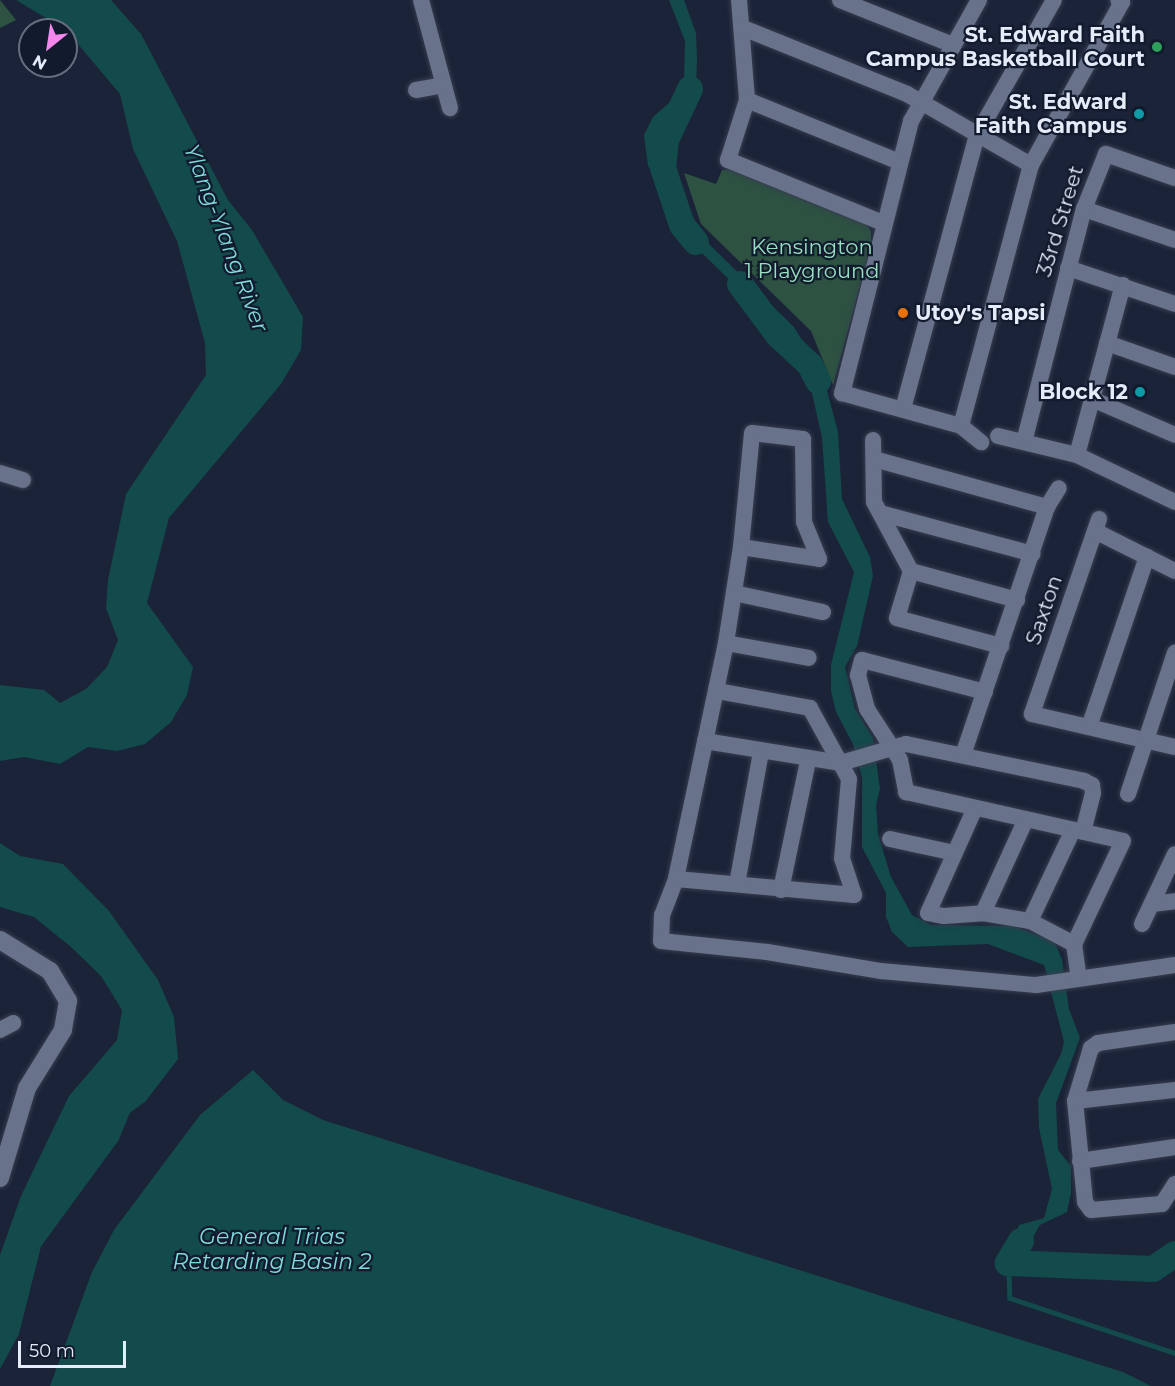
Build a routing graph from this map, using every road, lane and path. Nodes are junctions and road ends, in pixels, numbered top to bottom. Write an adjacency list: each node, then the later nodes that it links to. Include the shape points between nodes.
1 (421, 0): 9 (street)
2 (739, 0): 7 (street)
3 (840, 0): 8 (street)
4 (979, 0): 8 (street)
5 (1054, 0): 14 (street)
6 (1118, 0): 16 (street, via 1122,2)
7 (743, 28): 11 (street); 12 (street)
8 (953, 45): 12 (street)
9 (444, 85): 10 (street); 13 (street)
10 (416, 90)
11 (747, 100): 15 (street); 19 (street, via 728,160)
12 (920, 102): 14 (street); 15 (street)
13 (450, 108)
14 (977, 135): 16 (street); 27 (street)
15 (900, 162): 19 (street)
16 (1031, 165): 28 (street)
17 (1175, 178): 18 (street, 33rd Street, via 1106,154)
18 (1084, 209): 20 (street); 21 (street, 33rd Street)
19 (884, 223): 27 (street, via 842,393)
20 (1175, 240)
21 (1068, 268): 22 (street); 33 (street, 33rd Street)
22 (1123, 285): 23 (street); 24 (street)
23 (1175, 304)
24 (1107, 343): 25 (street); 26 (street)
25 (1175, 367)
26 (1092, 399): 29 (street); 34 (street)
27 (903, 409): 28 (street)
28 (961, 426): 32 (street)
29 (1175, 435)
30 (998, 436): 33 (street)
31 (873, 440): 35 (street)
32 (981, 442)
33 (1024, 442): 34 (street)
34 (1077, 455): 39 (street)
35 (874, 459): 40 (street); 41 (street, via 874,502)
36 (0, 473): 37 (street)
37 (23, 480)
38 (1059, 488): 40 (street)
39 (1175, 502)
40 (1047, 507): 43 (street)
41 (880, 513): 43 (street); 46 (street)
42 (741, 547): 42 (street, via 752,433 803,439 804,522 819,559); 47 (street)
43 (1033, 554): 48 (street)
44 (1147, 557): 45 (street); 56 (street); 56 (street, Saxton, via 1097,525 1032,714)
45 (1175, 570)
46 (910, 571): 48 (street); 51 (street, via 897,618)
47 (734, 593): 49 (street); 50 (street)
48 (1017, 600): 51 (street)
49 (824, 612)
50 (726, 643): 53 (street); 54 (street)
51 (1001, 646): 55 (street)
52 (1175, 653): 58 (street)
53 (809, 658)
54 (717, 691): 57 (street); 64 (street, via 810,708)
55 (986, 692): 60 (street, via 862,660 858,675 861,696); 62 (street)
56 (1089, 728): 58 (street)
57 (705, 741): 61 (street); 72 (street)
58 (1145, 741): 59 (street); 65 (street)
59 (1175, 747)
60 (885, 750): 62 (street, via 906,744); 64 (street); 66 (street, via 900,760 906,792)
61 (761, 753): 63 (street); 73 (street)
62 (963, 755): 68 (street, via 1092,785)
63 (807, 761): 64 (street); 74 (street)
64 (848, 761): 74 (street, via 851,788 842,859 854,895)
65 (1128, 794)
66 (975, 808): 67 (street); 70 (street)
67 (1026, 819): 68 (street); 77 (street)
68 (1078, 831): 78 (street); 81 (street, via 1123,841)
69 (890, 839): 70 (street)
70 (955, 853): 77 (street, via 928,913)
71 (1175, 854): 76 (street)
72 (676, 879): 73 (street); 83 (street, via 662,915 661,941 767,951 881,971 1036,985)
73 (737, 884): 74 (street)
74 (780, 890)
75 (1175, 901): 76 (street)
76 (1152, 904): 79 (street)
77 (982, 913): 78 (street)
78 (1030, 921): 81 (street)
79 (1142, 924)
80 (0, 940): 89 (street, via 50,971 68,1001 63,1030 27,1088)
81 (1074, 944): 83 (street)
82 (1175, 965): 83 (street)
83 (1075, 979)
84 (1175, 1032): 86 (street, via 1098,1043 1091,1048)
85 (1175, 1090): 86 (street)
86 (1075, 1101): 88 (street)
87 (1175, 1147): 88 (street)
88 (1080, 1161): 90 (street, via 1085,1202 1091,1210 1162,1204)
89 (0, 1178)
90 (1175, 1184)

